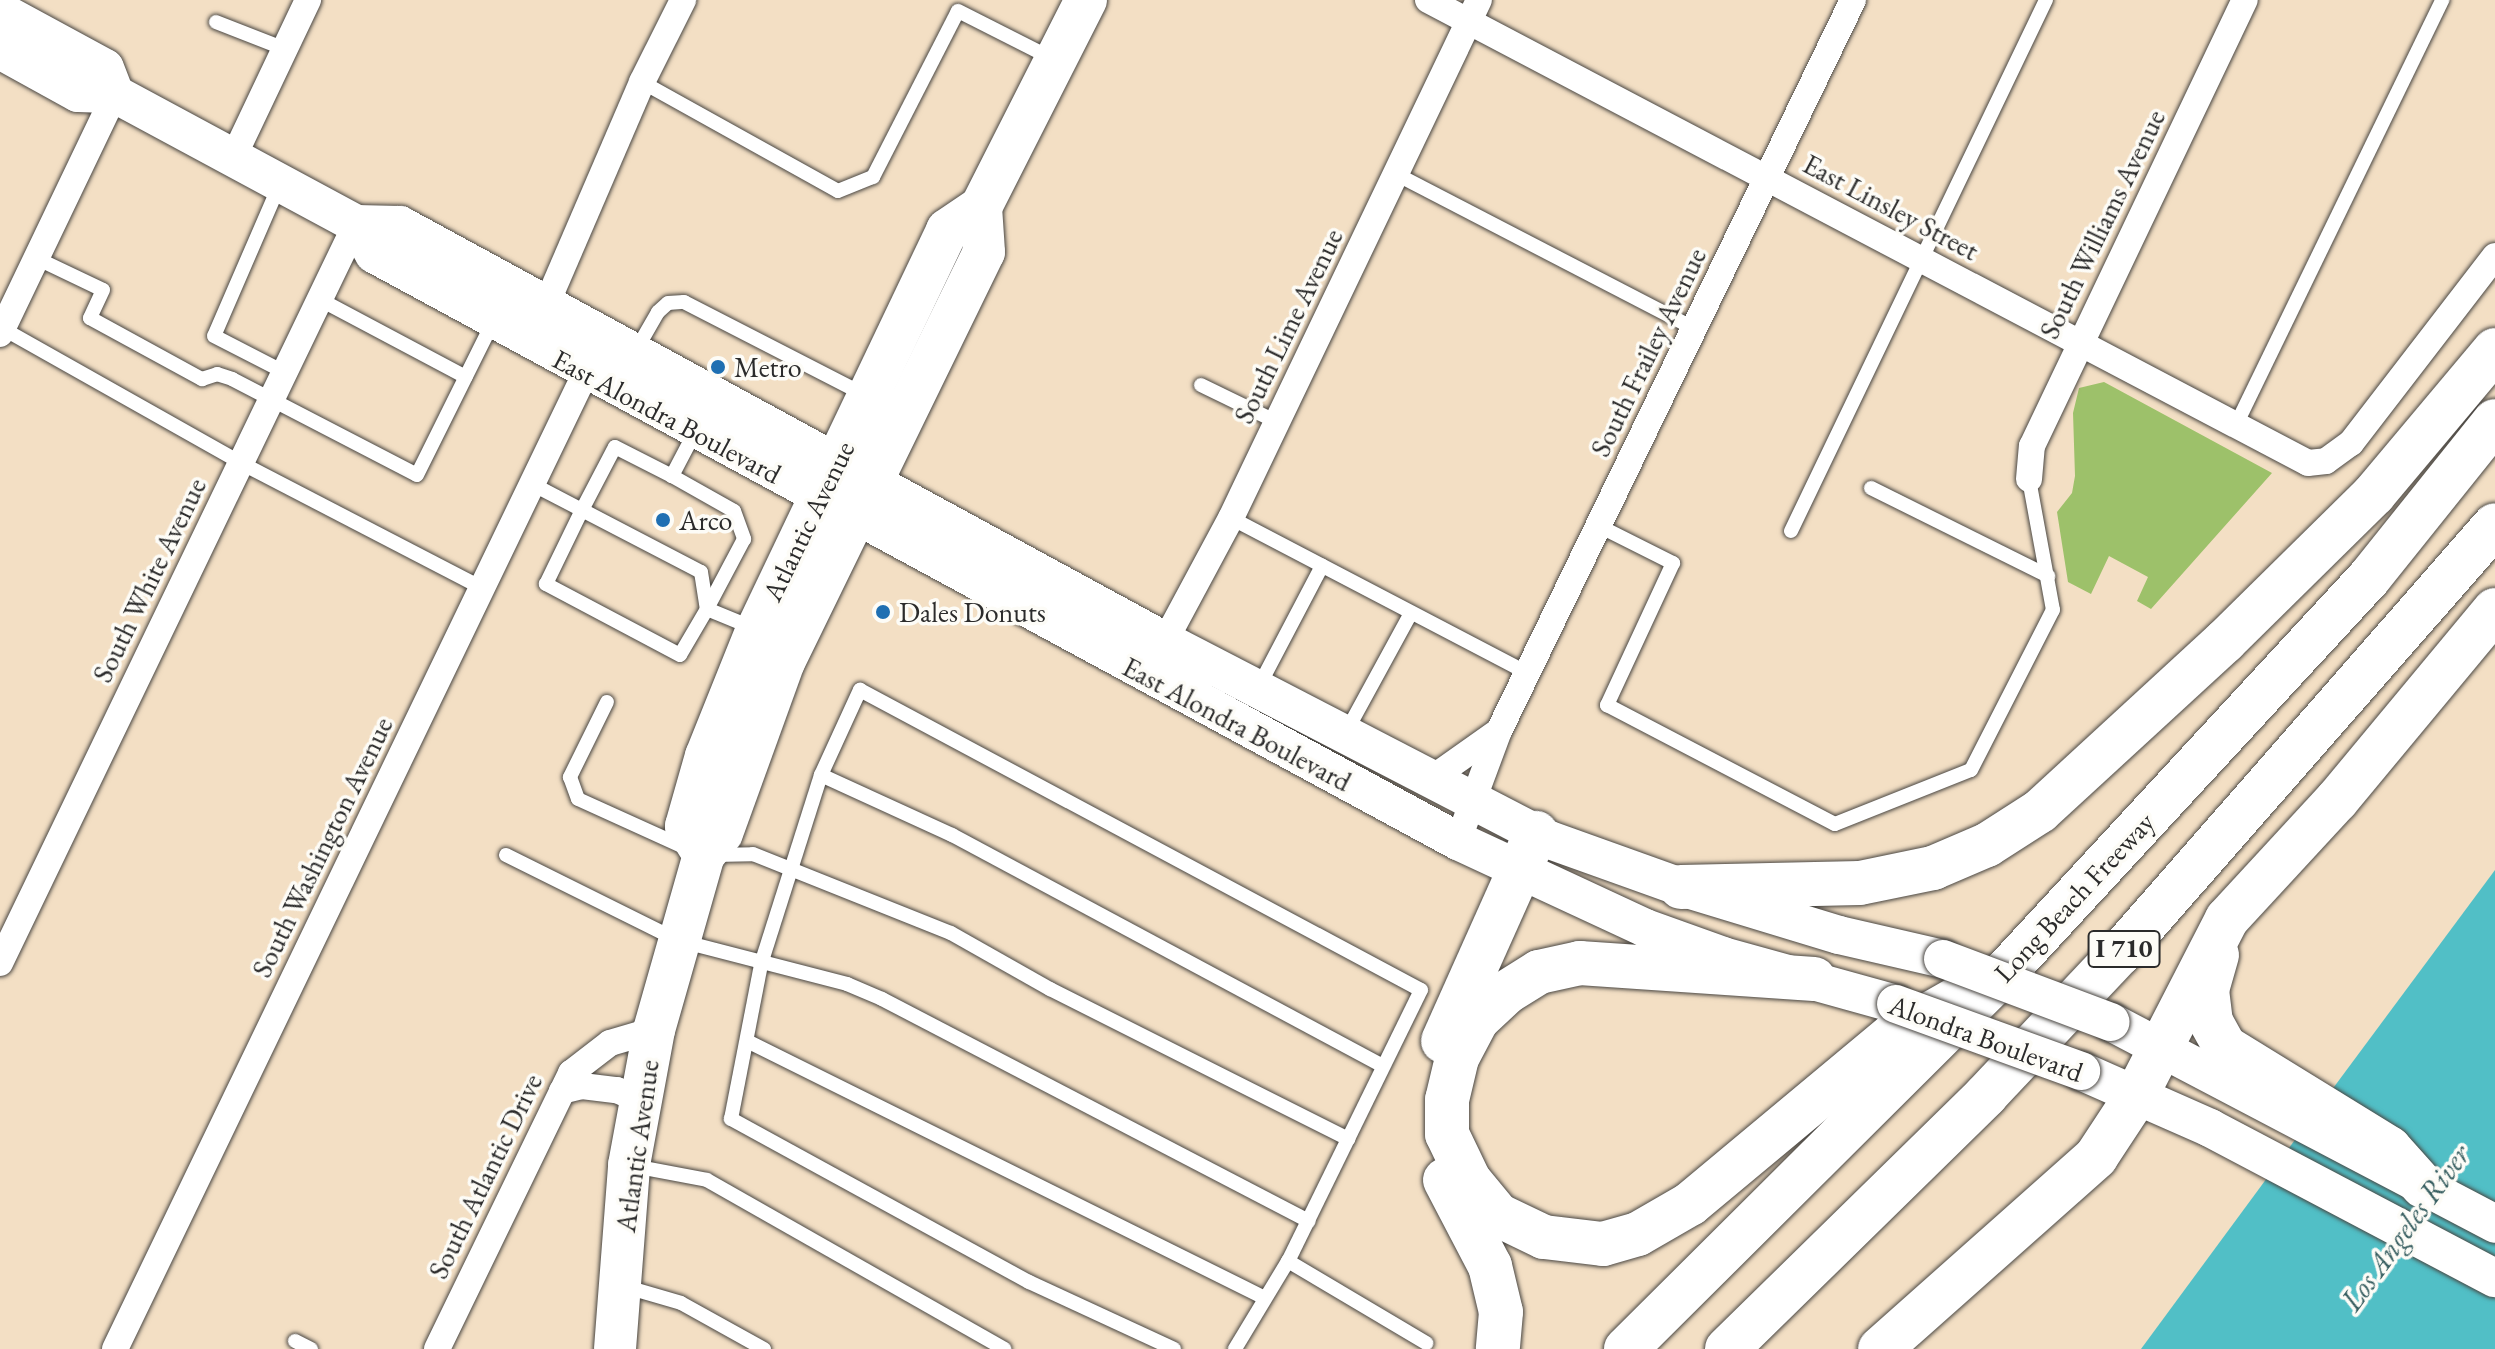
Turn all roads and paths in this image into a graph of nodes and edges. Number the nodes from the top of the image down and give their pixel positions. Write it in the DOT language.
graph roads {
  1 [pos="308,0"];
  2 [pos="683,0"];
  3 [pos="1086,0"];
  4 [pos="1428,0"];
  5 [pos="1853,0"];
  6 [pos="2046,0"];
  7 [pos="2245,0"];
  8 [pos="2442,0"];
  9 [pos="0,11"];
  10 [pos="1474,11"];
  11 [pos="216,22"];
  12 [pos="285,49"];
  13 [pos="0,50"];
  14 [pos="1056,61"];
  15 [pos="642,82"];
  16 [pos="115,94"];
  17 [pos="233,158"];
  18 [pos="1396,174"];
  19 [pos="1768,179"];
  20 [pos="281,183"];
  21 [pos="981,207"];
  22 [pos="356,224"];
  23 [pos="2495,256"];
  24 [pos="36,258"];
  25 [pos="1920,259"];
  26 [pos="319,299"];
  27 [pos="547,303"];
  28 [pos="493,321"];
  29 [pos="1695,329"];
  30 [pos="1,330"];
  31 [pos="2081,343"];
  32 [pos="2495,350"];
  33 [pos="635,352"];
  34 [pos="284,372"];
  35 [pos="586,372"];
  36 [pos="466,377"];
  37 [pos="1201,385"];
  38 [pos="868,396"];
  39 [pos="271,400"];
  40 [pos="2495,421"];
  41 [pos="1277,422"];
  42 [pos="2235,427"];
  43 [pos="695,432"];
  44 [pos="241,463"];
  45 [pos="672,476"];
  46 [pos="2029,479"];
  47 [pos="827,480"];
  48 [pos="532,484"];
  49 [pos="1871,488"];
  50 [pos="865,501"];
  51 [pos="582,510"];
  52 [pos="1231,518"];
  53 [pos="2495,525"];
  54 [pos="1599,526"];
  55 [pos="1791,531"];
  56 [pos="1322,566"];
  57 [pos="2048,576"];
  58 [pos="482,588"];
  59 [pos="707,609"];
  60 [pos="2495,610"];
  61 [pos="1411,613"];
  62 [pos="757,629"];
  63 [pos="1165,641"];
  64 [pos="1528,673"];
  65 [pos="1147,676"];
  66 [pos="1257,690"];
  67 [pos="607,702"];
  68 [pos="1499,731"];
  69 [pos="1345,734"];
  70 [pos="821,775"];
  71 [pos="1431,779"];
  72 [pos="1474,801"];
  73 [pos="1458,841"];
  74 [pos="1528,852"];
  75 [pos="506,855"];
  76 [pos="704,855"];
  77 [pos="791,868"];
  78 [pos="1681,887"];
  79 [pos="2227,919"];
  80 [pos="677,940"];
  81 [pos="0,963"];
  82 [pos="761,964"];
  83 [pos="2006,971"];
  84 [pos="1814,979"];
  85 [pos="654,1030"];
  86 [pos="747,1041"];
  87 [pos="2158,1047"];
  88 [pos="1381,1065"];
  89 [pos="2247,1079"];
  90 [pos="562,1091"];
  91 [pos="2136,1096"];
  92 [pos="641,1101"];
  93 [pos="1348,1139"];
  94 [pos="629,1165"];
  95 [pos="2423,1186"];
  96 [pos="1309,1221"];
  97 [pos="2495,1224"];
  98 [pos="1288,1261"];
  99 [pos="2495,1278"];
  100 [pos="620,1286"];
  101 [pos="1265,1298"];
  102 [pos="295,1341"];
  103 [pos="1426,1343"];
  104 [pos="115,1349"];
  105 [pos="311,1349"];
  106 [pos="437,1349"];
  107 [pos="615,1349"];
  108 [pos="764,1349"];
  109 [pos="1004,1349"];
  110 [pos="1174,1349"];
  111 [pos="1235,1349"];
  112 [pos="1498,1349"];
  113 [pos="1626,1349"];
  114 [pos="1727,1349"];
  115 [pos="1880,1349"];
  1 -- 12 [label="street"];
  2 -- 15 [label="street"];
  3 -- 14 [label="main road, Atlantic Avenue"];
  4 -- 10 [label="street, East Linsley Street"];
  5 -- 19 [label="street, South Frailey Avenue"];
  6 -- 25 [label="lane"];
  7 -- 31 [label="street, South Williams Avenue"];
  8 -- 42 [label="lane"];
  9 -- 16 [label="main road, East Alondra Boulevard"];
  10 -- 18 [label="street, South Lime Avenue"];
  10 -- 19 [label="street, East Linsley Street"];
  11 -- 12 [label="lane"];
  12 -- 17 [label="street"];
  13 -- 16 [label="main road, East Alondra Boulevard"];
  14 -- 15 [label="lane"];
  14 -- 21 [label="main road, Atlantic Avenue"];
  15 -- 27 [label="street"];
  16 -- 17 [label="main road, East Alondra Boulevard"];
  16 -- 24 [label="street"];
  17 -- 20 [label="main road, East Alondra Boulevard"];
  18 -- 29 [label="lane"];
  18 -- 41 [label="street, South Lime Avenue"];
  19 -- 25 [label="street, East Linsley Street"];
  19 -- 29 [label="street, South Frailey Avenue"];
  20 -- 22 [label="main road, East Alondra Boulevard"];
  20 -- 34 [label="lane"];
  21 -- 38 [label="main road, Atlantic Avenue"];
  21 -- 50 [label="main road, Atlantic Avenue"];
  22 -- 26 [label="street, South White Avenue"];
  22 -- 27 [label="main road, East Alondra Boulevard"];
  22 -- 28 [label="main road, East Alondra Boulevard"];
  23 -- 42 [label="street, East Linsley Street"];
  24 -- 30 [label="street"];
  24 -- 39 [label="lane"];
  25 -- 31 [label="street, East Linsley Street"];
  25 -- 55 [label="lane"];
  26 -- 34 [label="street, South White Avenue"];
  26 -- 36 [label="lane"];
  27 -- 33 [label="main road, East Alondra Boulevard"];
  28 -- 35 [label="main road, East Alondra Boulevard"];
  28 -- 36 [label="lane"];
  29 -- 54 [label="street, South Frailey Avenue"];
  30 -- 44 [label="lane"];
  31 -- 42 [label="street, East Linsley Street"];
  31 -- 46 [label="street, South Williams Avenue"];
  32 -- 78 [label="highway"];
  33 -- 38 [label="lane"];
  33 -- 47 [label="main road, East Alondra Boulevard"];
  34 -- 39 [label="street, South White Avenue"];
  35 -- 43 [label="main road, East Alondra Boulevard"];
  35 -- 48 [label="street, South Washington Avenue"];
  36 -- 39 [label="lane"];
  37 -- 41 [label="lane"];
  38 -- 47 [label="main road, Atlantic Avenue"];
  39 -- 44 [label="street, South White Avenue"];
  40 -- 83 [label="highway, Long Beach Freeway / I 710"];
  41 -- 52 [label="street, South Lime Avenue"];
  43 -- 45 [label="lane"];
  43 -- 47 [label="main road, East Alondra Boulevard"];
  44 -- 58 [label="lane"];
  44 -- 81 [label="street, South White Avenue"];
  45 -- 51 [label="lane"];
  45 -- 59 [label="lane"];
  46 -- 57 [label="lane"];
  47 -- 50 [label="main road, East Alondra Boulevard"];
  47 -- 62 [label="main road, Atlantic Avenue"];
  48 -- 51 [label="lane"];
  48 -- 58 [label="street, South Washington Avenue"];
  49 -- 57 [label="lane"];
  50 -- 63 [label="main road, East Alondra Boulevard"];
  50 -- 65 [label="main road, East Alondra Boulevard"];
  50 -- 76 [label="main road, Atlantic Avenue"];
  51 -- 59 [label="lane"];
  51 -- 59 [label="lane"];
  52 -- 56 [label="lane"];
  52 -- 63 [label="street, South Lime Avenue"];
  53 -- 114 [label="highway, I 710"];
  54 -- 57 [label="lane"];
  54 -- 64 [label="street, South Frailey Avenue"];
  56 -- 61 [label="lane"];
  56 -- 66 [label="lane"];
  58 -- 104 [label="street, South Washington Avenue"];
  59 -- 62 [label="lane"];
  60 -- 79 [label="highway"];
  61 -- 64 [label="lane"];
  61 -- 69 [label="lane"];
  62 -- 76 [label="main road, Atlantic Avenue"];
  63 -- 65 [label="street, South Lime Avenue"];
  63 -- 66 [label="main road, East Alondra Boulevard"];
  64 -- 68 [label="street, South Frailey Avenue"];
  65 -- 73 [label="main road, East Alondra Boulevard"];
  66 -- 69 [label="main road, East Alondra Boulevard"];
  67 -- 76 [label="lane"];
  68 -- 71 [label="street, South Frailey Avenue"];
  68 -- 72 [label="street, South Frailey Avenue"];
  69 -- 71 [label="main road, East Alondra Boulevard"];
  70 -- 77 [label="lane"];
  70 -- 88 [label="lane"];
  70 -- 88 [label="lane"];
  71 -- 72 [label="main road, East Alondra Boulevard"];
  72 -- 73 [label="street, South Frailey Avenue"];
  72 -- 74 [label="main road, Alondra Boulevard"];
  73 -- 74 [label="main road, Alondra Boulevard"];
  74 -- 78 [label="main road, Alondra Boulevard"];
  74 -- 84 [label="main road, Alondra Boulevard"];
  74 -- 112 [label="highway"];
  75 -- 80 [label="lane"];
  76 -- 77 [label="lane"];
  76 -- 80 [label="main road, Atlantic Avenue"];
  77 -- 82 [label="lane"];
  77 -- 93 [label="lane"];
  78 -- 87 [label="main road, Alondra Boulevard, bridge"];
  79 -- 87 [label="highway"];
  79 -- 89 [label="highway"];
  80 -- 82 [label="lane"];
  80 -- 85 [label="main road, Atlantic Avenue"];
  82 -- 86 [label="lane"];
  82 -- 96 [label="lane"];
  83 -- 84 [label="highway"];
  83 -- 113 [label="highway, Long Beach Freeway / I 710"];
  84 -- 91 [label="main road, Alondra Boulevard, bridge"];
  85 -- 90 [label="street, South Atlantic Drive"];
  85 -- 92 [label="main road, Atlantic Avenue"];
  86 -- 101 [label="lane"];
  86 -- 110 [label="lane"];
  87 -- 89 [label="main road, Alondra Boulevard"];
  87 -- 91 [label="highway"];
  88 -- 93 [label="lane"];
  89 -- 95 [label="highway"];
  90 -- 92 [label="street"];
  90 -- 106 [label="street, South Atlantic Drive"];
  91 -- 99 [label="main road, Alondra Boulevard"];
  91 -- 115 [label="highway"];
  92 -- 94 [label="main road, Atlantic Avenue"];
  93 -- 96 [label="lane"];
  94 -- 100 [label="main road, Atlantic Avenue"];
  94 -- 109 [label="lane"];
  95 -- 97 [label="main road"];
  96 -- 98 [label="lane"];
  98 -- 101 [label="lane"];
  98 -- 103 [label="lane"];
  100 -- 107 [label="main road, Atlantic Avenue"];
  100 -- 108 [label="lane"];
  101 -- 111 [label="lane"];
  102 -- 105 [label="lane"];
}
